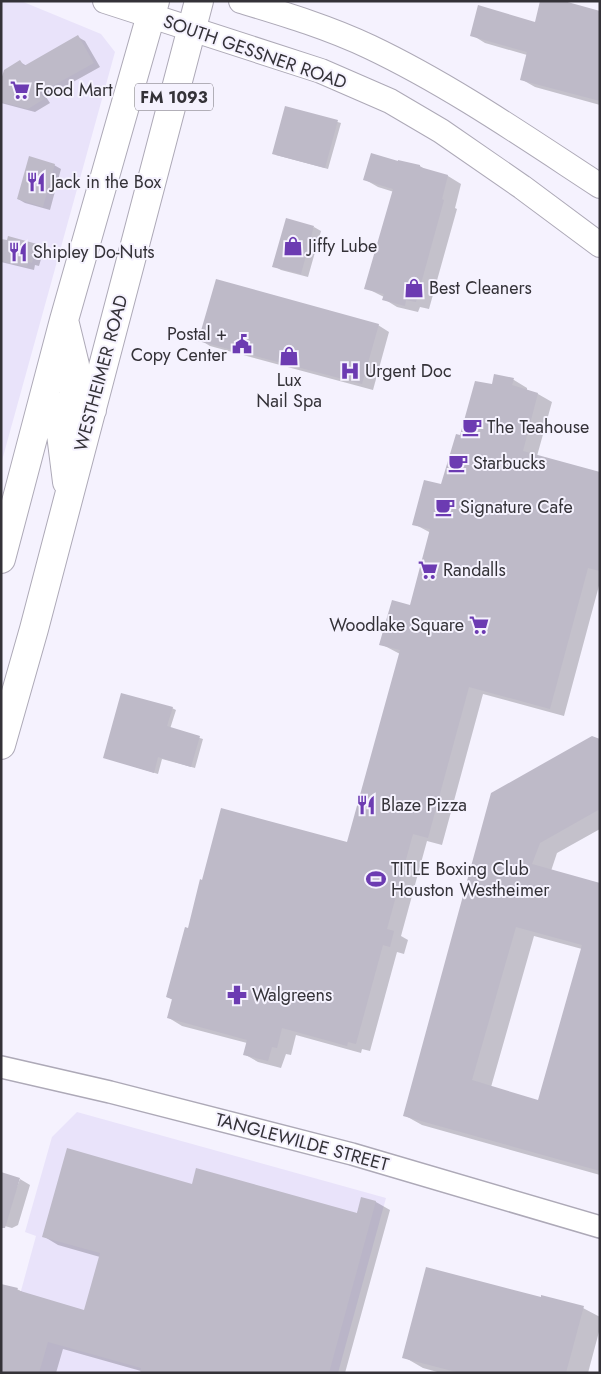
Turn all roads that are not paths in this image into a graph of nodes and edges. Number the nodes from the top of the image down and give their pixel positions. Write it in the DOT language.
graph roads {
  1 [pos="104,1"];
  2 [pos="199,1"];
  3 [pos="241,1"];
  4 [pos="153,9"];
  5 [pos="192,30"];
  6 [pos="600,186"];
  7 [pos="600,245"];
  8 [pos="64,320"];
  9 [pos="44,400"];
  10 [pos="92,410"];
  11 [pos="68,498"];
  12 [pos="1,559"];
  13 [pos="1,745"];
  14 [pos="1,1067"];
  15 [pos="600,1227"];
  1 -- 4 [label="main road, SOUTH GESSNER ROAD"];
  2 -- 5 [label="main road, WESTHEIMER ROAD / FM 1093"];
  3 -- 6 [label="main road"];
  4 -- 5 [label="main road, SOUTH GESSNER ROAD"];
  4 -- 8 [label="main road, FM 1093"];
  5 -- 7 [label="main road, SOUTH GESSNER ROAD"];
  5 -- 10 [label="main road, WESTHEIMER ROAD / FM 1093"];
  8 -- 9 [label="main road, FM 1093"];
  8 -- 10 [label="main road"];
  9 -- 11 [label="main road"];
  9 -- 12 [label="main road, FM 1093"];
  10 -- 11 [label="main road, WESTHEIMER ROAD / FM 1093"];
  11 -- 13 [label="main road, WESTHEIMER ROAD / FM 1093"];
  14 -- 15 [label="street, TANGLEWILDE STREET"];
}
